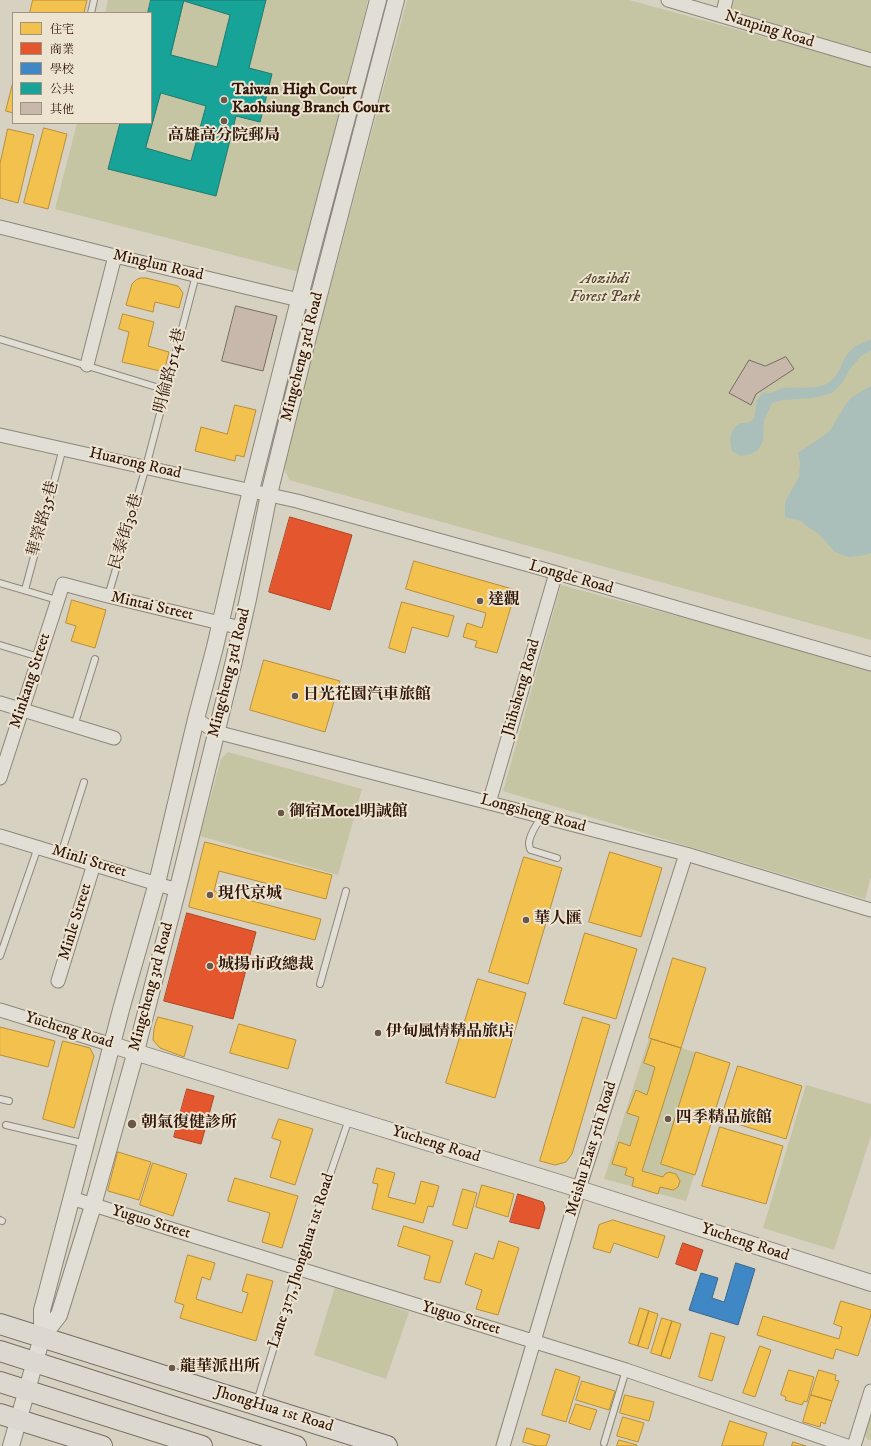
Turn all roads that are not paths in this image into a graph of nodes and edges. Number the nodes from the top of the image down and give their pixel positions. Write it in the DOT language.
graph roads {
  1 [pos="94,0"];
  2 [pos="378,0"];
  3 [pos="396,0"];
  4 [pos="668,0"];
  5 [pos="726,0"];
  6 [pos="91,12"];
  7 [pos="722,16"];
  8 [pos="871,60"];
  9 [pos="0,227"];
  10 [pos="115,256"];
  11 [pos="196,276"];
  12 [pos="299,300"];
  13 [pos="316,305"];
  14 [pos="0,339"];
  15 [pos="87,366"];
  16 [pos="166,390"];
  17 [pos="0,435"];
  18 [pos="63,448"];
  19 [pos="146,467"];
  20 [pos="251,490"];
  21 [pos="269,494"];
  22 [pos="556,573"];
  23 [pos="0,583"];
  24 [pos="63,584"];
  25 [pos="25,590"];
  26 [pos="108,596"];
  27 [pos="57,600"];
  28 [pos="221,623"];
  29 [pos="241,628"];
  30 [pos="0,645"];
  31 [pos="39,658"];
  32 [pos="95,659"];
  33 [pos="871,664"];
  34 [pos="0,703"];
  35 [pos="22,710"];
  36 [pos="196,719"];
  37 [pos="74,726"];
  38 [pos="216,732"];
  39 [pos="114,738"];
  40 [pos="1,773"];
  41 [pos="84,782"];
  42 [pos="489,803"];
  43 [pos="544,817"];
  44 [pos="0,836"];
  45 [pos="38,847"];
  46 [pos="61,854"];
  47 [pos="686,854"];
  48 [pos="557,858"];
  49 [pos="94,864"];
  50 [pos="157,883"];
  51 [pos="177,890"];
  52 [pos="346,891"];
  53 [pos="871,910"];
  54 [pos="0,956"];
  55 [pos="58,980"];
  56 [pos="320,984"];
  57 [pos="0,1010"];
  58 [pos="112,1045"];
  59 [pos="136,1051"];
  60 [pos="0,1099"];
  61 [pos="9,1101"];
  62 [pos="349,1118"];
  63 [pos="6,1126"];
  64 [pos="86,1144"];
  65 [pos="579,1189"];
  66 [pos="72,1198"];
  67 [pos="93,1205"];
  68 [pos="298,1268"];
  69 [pos="871,1283"];
  70 [pos="0,1324"];
  71 [pos="42,1337"];
  72 [pos="534,1342"];
  73 [pos="0,1351"];
  74 [pos="36,1361"];
  75 [pos="626,1370"];
  76 [pos="0,1382"];
  77 [pos="27,1391"];
  78 [pos="871,1391"];
  79 [pos="256,1405"];
  80 [pos="9,1417"];
  81 [pos="604,1443"];
  82 [pos="11,1446"];
  83 [pos="102,1446"];
  84 [pos="202,1446"];
  85 [pos="296,1446"];
  86 [pos="387,1446"];
  87 [pos="503,1446"];
  88 [pos="847,1446"];
  89 [pos="854,1446"];
  1 -- 6 [label="lane"];
  2 -- 12 [label="street, Mingcheng 3rd Road"];
  3 -- 13 [label="street, Mingcheng 3rd Road"];
  4 -- 7 [label="street, Nanping Road"];
  5 -- 7 [label="street"];
  7 -- 8 [label="street, Nanping Road"];
  9 -- 10 [label="street, Minglun Road"];
  10 -- 11 [label="street, Minglun Road"];
  10 -- 15 [label="street"];
  11 -- 12 [label="street, Minglun Road"];
  11 -- 16 [label="lane, 明倫路514巷"];
  12 -- 13 [label="street, Minglun Road"];
  12 -- 20 [label="street, Mingcheng 3rd Road"];
  13 -- 21 [label="street, Mingcheng 3rd Road"];
  14 -- 15 [label="lane"];
  15 -- 16 [label="lane"];
  16 -- 19 [label="lane, 明倫路514巷"];
  17 -- 18 [label="street, Huarong Road"];
  18 -- 19 [label="street, Huarong Road"];
  18 -- 25 [label="lane, 華榮路35巷"];
  19 -- 20 [label="street, Huarong Road"];
  19 -- 26 [label="lane, 民泰街30巷"];
  20 -- 21 [label="street, Huarong Road"];
  20 -- 28 [label="street, Mingcheng 3rd Road"];
  21 -- 22 [label="street, Longde Road"];
  21 -- 29 [label="street, Mingcheng 3rd Road"];
  22 -- 33 [label="street, Longde Road"];
  22 -- 42 [label="street, Jhihsheng Road"];
  23 -- 25 [label="lane"];
  24 -- 26 [label="street, Mintai Street"];
  24 -- 27 [label="street, Minkang Street"];
  25 -- 27 [label="lane"];
  26 -- 28 [label="street, Mintai Street"];
  27 -- 31 [label="street, Minkang Street"];
  28 -- 29 [label="street, Mintai Street"];
  28 -- 36 [label="street, Mingcheng 3rd Road"];
  29 -- 38 [label="street, Mingcheng 3rd Road"];
  30 -- 31 [label="lane"];
  31 -- 35 [label="street, Minkang Street"];
  32 -- 37 [label="lane"];
  34 -- 35 [label="street"];
  35 -- 37 [label="street"];
  35 -- 40 [label="street, Minkang Street"];
  36 -- 38 [label="street, Longsheng Road"];
  36 -- 50 [label="street, Mingcheng 3rd Road"];
  37 -- 39 [label="street"];
  38 -- 42 [label="street, Longsheng Road"];
  38 -- 51 [label="street, Mingcheng 3rd Road"];
  41 -- 46 [label="lane"];
  42 -- 43 [label="street, Longsheng Road"];
  43 -- 47 [label="street, Longsheng Road"];
  43 -- 48 [label="lane"];
  44 -- 45 [label="street, Minli Street"];
  45 -- 46 [label="street, Minli Street"];
  45 -- 54 [label="lane"];
  46 -- 49 [label="street, Minli Street"];
  47 -- 53 [label="street, Longsheng Road"];
  47 -- 65 [label="street, Meishu East 5th Road"];
  49 -- 50 [label="street, Minli Street"];
  49 -- 55 [label="street, Minle Street"];
  50 -- 51 [label="street, Minli Street"];
  50 -- 58 [label="street, Mingcheng 3rd Road"];
  51 -- 59 [label="street, Mingcheng 3rd Road"];
  52 -- 56 [label="lane"];
  57 -- 58 [label="street, Yucheng Road"];
  58 -- 59 [label="street, Yucheng Road"];
  58 -- 64 [label="street, Mingcheng 3rd Road"];
  59 -- 62 [label="street, Yucheng Road"];
  59 -- 67 [label="street, Mingcheng 3rd Road"];
  60 -- 61 [label="lane"];
  62 -- 65 [label="street, Yucheng Road"];
  62 -- 68 [label="lane, Lane 317, Jhonghua 1st Road"];
  63 -- 64 [label="lane"];
  64 -- 66 [label="street, Mingcheng 3rd Road"];
  65 -- 69 [label="street, Yucheng Road"];
  65 -- 72 [label="street, Meishu East 5th Road"];
  66 -- 67 [label="street, Yuguo Street"];
  66 -- 71 [label="street, Mingcheng 3rd Road"];
  67 -- 68 [label="street, Yuguo Street"];
  67 -- 71 [label="street, Mingcheng 3rd Road"];
  68 -- 72 [label="street, Yuguo Street"];
  68 -- 79 [label="lane, Lane 317, Jhonghua 1st Road"];
  70 -- 71 [label="main road, JhongHua 1st Road"];
  71 -- 74 [label="street, Mingcheng 3rd Road"];
  71 -- 79 [label="main road, JhongHua 1st Road"];
  72 -- 75 [label="street, Yuguo Street"];
  72 -- 87 [label="street, Meishu East 5th Road"];
  73 -- 74 [label="main road, JhongHua 1st Road"];
  74 -- 77 [label="street, Mingcheng 3rd Road"];
  74 -- 85 [label="main road, JhongHua 1st Road"];
  75 -- 81 [label="lane"];
  75 -- 88 [label="street, Yuguo Street"];
  76 -- 77 [label="main road"];
  77 -- 80 [label="street, Mingcheng 3rd Road"];
  77 -- 84 [label="main road"];
  78 -- 89 [label="street"];
  79 -- 86 [label="main road, JhongHua 1st Road"];
  80 -- 82 [label="street, Mingcheng 3rd Road"];
  80 -- 83 [label="main road"];
}
